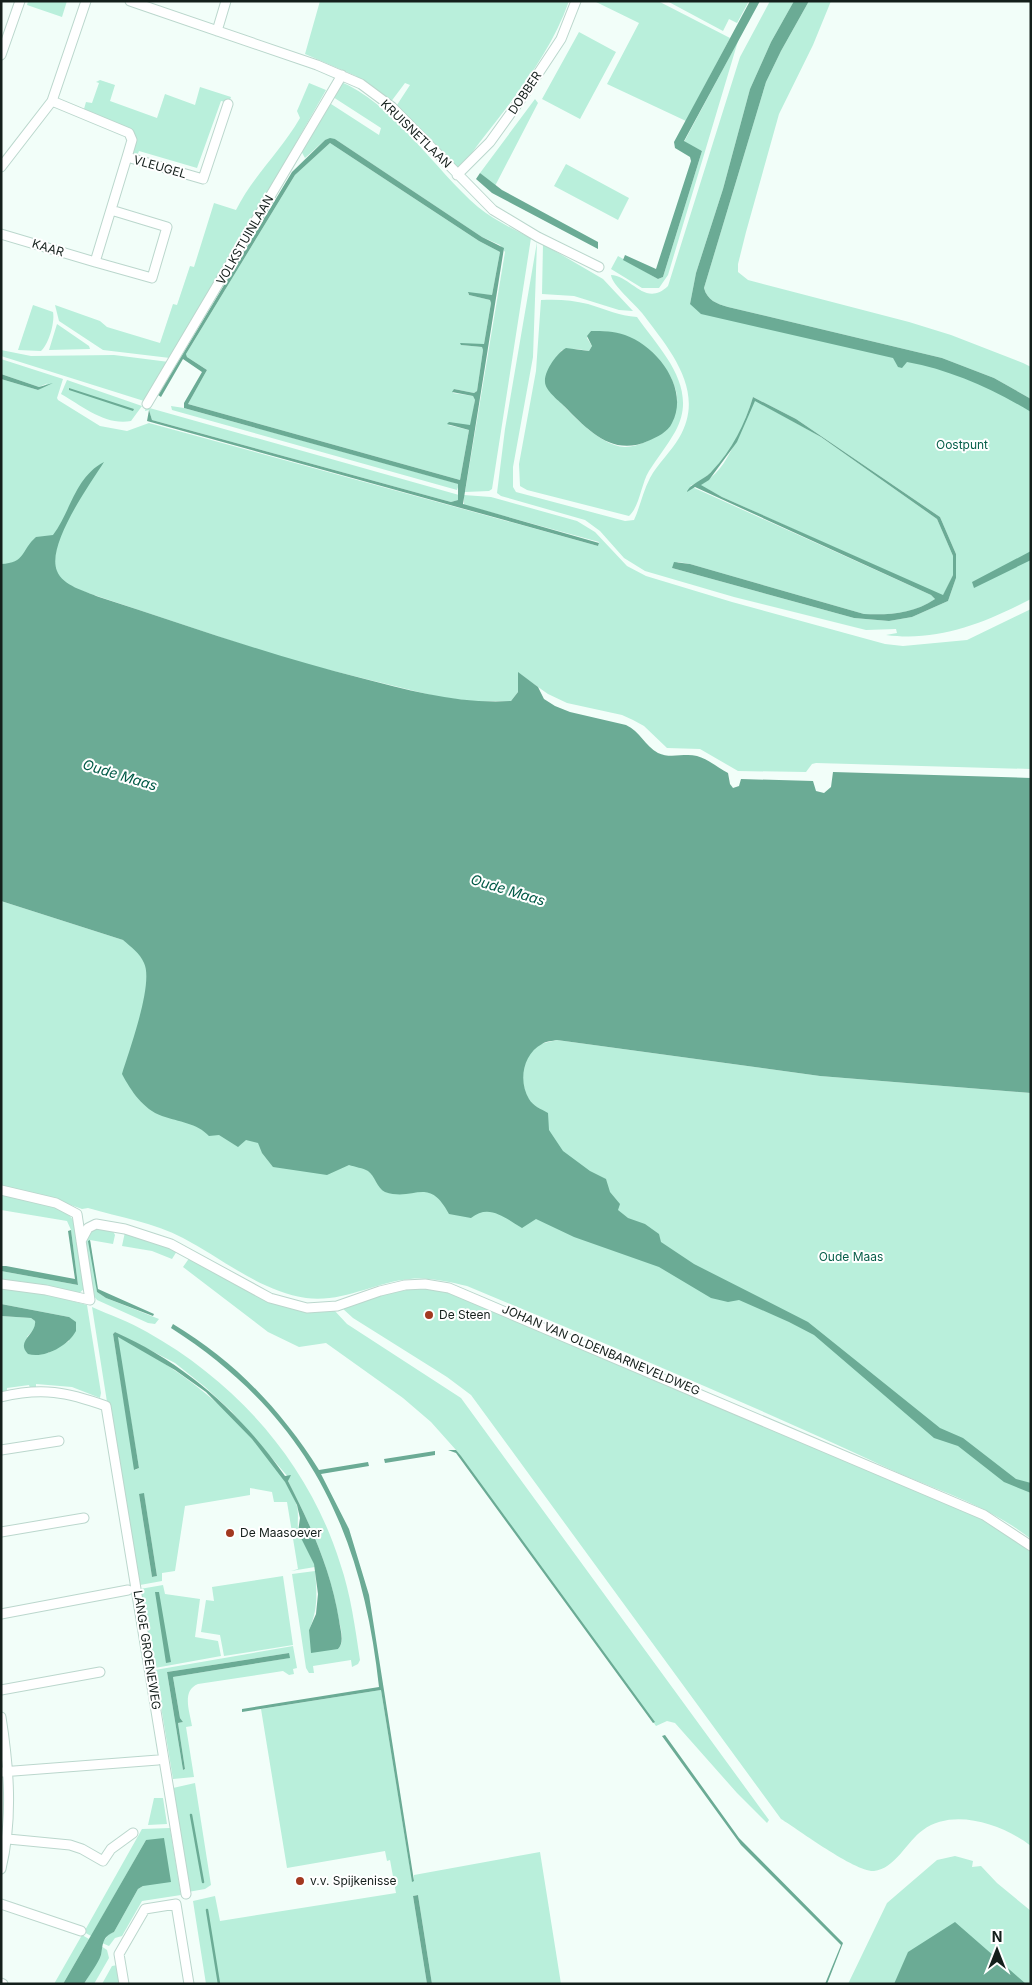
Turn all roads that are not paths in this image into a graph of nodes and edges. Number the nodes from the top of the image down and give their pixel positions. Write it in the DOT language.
graph roads {
  1 [pos="20,1"];
  2 [pos="86,1"];
  3 [pos="130,1"];
  4 [pos="226,1"];
  5 [pos="576,1"];
  6 [pos="217,30"];
  7 [pos="1,54"];
  8 [pos="342,75"];
  9 [pos="52,101"];
  10 [pos="228,104"];
  11 [pos="127,157"];
  12 [pos="1,167"];
  13 [pos="457,175"];
  14 [pos="111,210"];
  15 [pos="1,234"];
  16 [pos="94,262"];
  17 [pos="598,267"];
  18 [pos="147,404"];
  19 [pos="1,1190"];
  20 [pos="81,1241"];
  21 [pos="1,1284"];
  22 [pos="1,1397"];
  23 [pos="58,1441"];
  24 [pos="1,1450"];
  25 [pos="84,1518"];
  26 [pos="1,1532"];
  27 [pos="1031,1546"];
  28 [pos="128,1590"];
  29 [pos="1,1614"];
  30 [pos="100,1672"];
  31 [pos="1,1690"];
  32 [pos="1,1717"];
  33 [pos="158,1760"];
  34 [pos="5,1771"];
  35 [pos="133,1833"];
  36 [pos="8,1839"];
  37 [pos="1,1869"];
  38 [pos="186,1894"];
  39 [pos="1,1904"];
  40 [pos="81,1931"];
  41 [pos="124,1984"];
  42 [pos="189,1984"];
  1 -- 7 [label="street"];
  2 -- 9 [label="street"];
  3 -- 6 [label="street, KRUISNETLAAN"];
  4 -- 6 [label="street"];
  5 -- 13 [label="street, DOBBER"];
  6 -- 8 [label="street, KRUISNETLAAN"];
  8 -- 13 [label="street, KRUISNETLAAN"];
  8 -- 18 [label="street, VOLKSTUINLAAN"];
  9 -- 11 [label="street, VLEUGEL"];
  9 -- 12 [label="street"];
  10 -- 11 [label="street, VLEUGEL"];
  11 -- 14 [label="street, VLEUGEL"];
  13 -- 17 [label="street, KRUISNETLAAN"];
  14 -- 16 [label="street, VLEUGEL"];
  14 -- 16 [label="street"];
  15 -- 16 [label="street, KAAR"];
  19 -- 20 [label="street"];
  20 -- 21 [label="street"];
  20 -- 27 [label="street, JOHAN VAN OLDENBARNEVELDWEG"];
  22 -- 38 [label="street, LANGE GROENEWEG"];
  23 -- 24 [label="street"];
  25 -- 26 [label="street"];
  28 -- 29 [label="street"];
  30 -- 31 [label="street"];
  32 -- 34 [label="street"];
  33 -- 34 [label="street"];
  34 -- 36 [label="street"];
  35 -- 36 [label="street"];
  36 -- 37 [label="street"];
  39 -- 40 [label="street"];
  41 -- 42 [label="street"];
}
